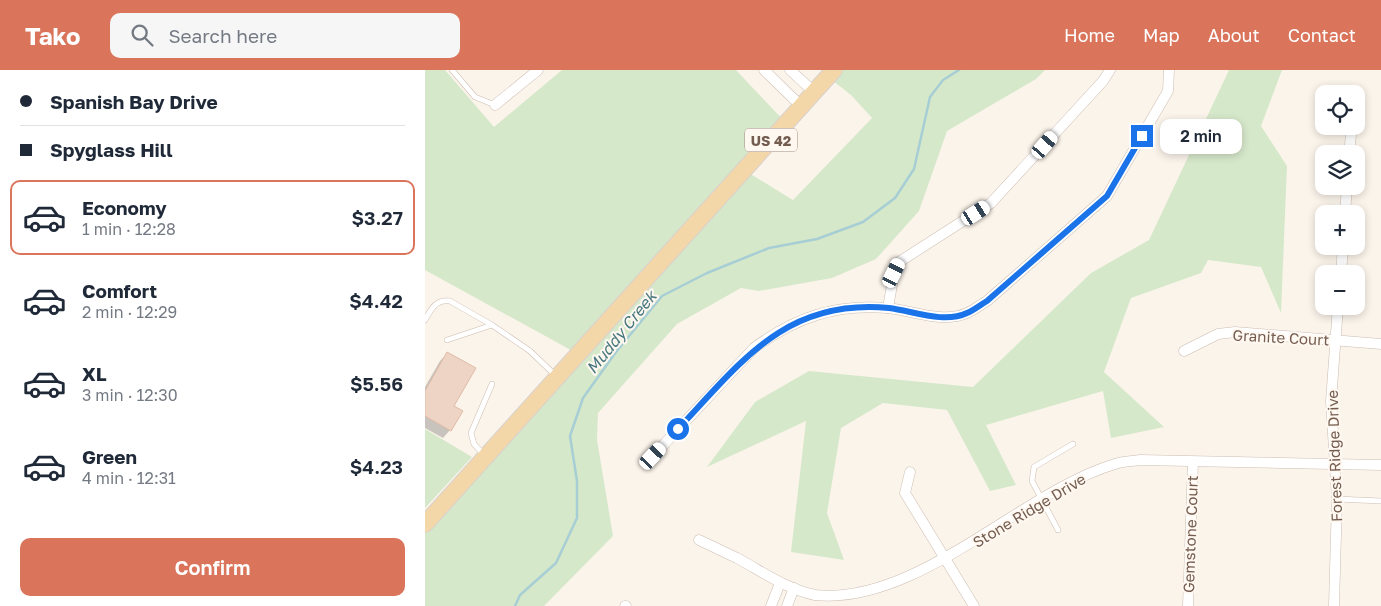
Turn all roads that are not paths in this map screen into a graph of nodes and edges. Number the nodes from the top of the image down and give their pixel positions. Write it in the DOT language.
graph roads {
  1 [pos="452,70"];
  2 [pos="537,70"];
  3 [pos="764,70"];
  4 [pos="790,70"];
  5 [pos="834,70"];
  6 [pos="1110,70"];
  7 [pos="1169,70"];
  8 [pos="814,92"];
  9 [pos="495,105"];
  10 [pos="801,106"];
  11 [pos="888,308"];
  12 [pos="1337,315"];
  13 [pos="425,320"];
  14 [pos="492,326"];
  15 [pos="447,340"];
  16 [pos="1336,340"];
  17 [pos="1381,344"];
  18 [pos="1184,351"];
  19 [pos="557,378"];
  20 [pos="492,384"];
  21 [pos="1073,444"];
  22 [pos="486,456"];
  23 [pos="653,456"];
  24 [pos="1193,462"];
  25 [pos="1335,464"];
  26 [pos="1381,466"];
  27 [pos="910,472"];
  28 [pos="1337,499"];
  29 [pos="1381,501"];
  30 [pos="1041,502"];
  31 [pos="425,524"];
  32 [pos="1059,530"];
  33 [pos="699,540"];
  34 [pos="946,561"];
  35 [pos="781,583"];
  36 [pos="794,588"];
  37 [pos="771,606"];
  38 [pos="787,606"];
  39 [pos="974,606"];
  40 [pos="1188,606"];
  41 [pos="1334,606"];
  1 -- 9 [label="lane"];
  2 -- 9 [label="street"];
  3 -- 10 [label="street"];
  4 -- 8 [label="street"];
  5 -- 8 [label="main road, US 42"];
  6 -- 11 [label="street"];
  7 -- 11 [label="street"];
  8 -- 10 [label="main road, US 42"];
  10 -- 19 [label="main road, US 42"];
  11 -- 23 [label="street"];
  12 -- 16 [label="street, Forest Ridge Drive"];
  13 -- 14 [label="lane"];
  14 -- 15 [label="lane"];
  14 -- 19 [label="lane"];
  16 -- 17 [label="street, Granite Court"];
  16 -- 18 [label="street, Granite Court"];
  16 -- 25 [label="street, Forest Ridge Drive"];
  19 -- 22 [label="main road, US 42"];
  20 -- 22 [label="lane"];
  21 -- 30 [label="lane"];
  22 -- 31 [label="main road, US 42"];
  24 -- 25 [label="street, Stone Ridge Drive"];
  24 -- 30 [label="street, Stone Ridge Drive"];
  24 -- 40 [label="street, Gemstone Court"];
  25 -- 26 [label="street, Stone Ridge Drive"];
  25 -- 28 [label="street, Forest Ridge Drive"];
  27 -- 34 [label="street"];
  28 -- 29 [label="lane"];
  28 -- 41 [label="street, Forest Ridge Drive"];
  30 -- 32 [label="lane"];
  30 -- 34 [label="street, Stone Ridge Drive"];
  33 -- 35 [label="street, Stone Ridge Drive"];
  34 -- 36 [label="street, Stone Ridge Drive"];
  34 -- 39 [label="street"];
  35 -- 36 [label="street, Stone Ridge Drive"];
  35 -- 37 [label="street"];
  36 -- 38 [label="street"];
}
